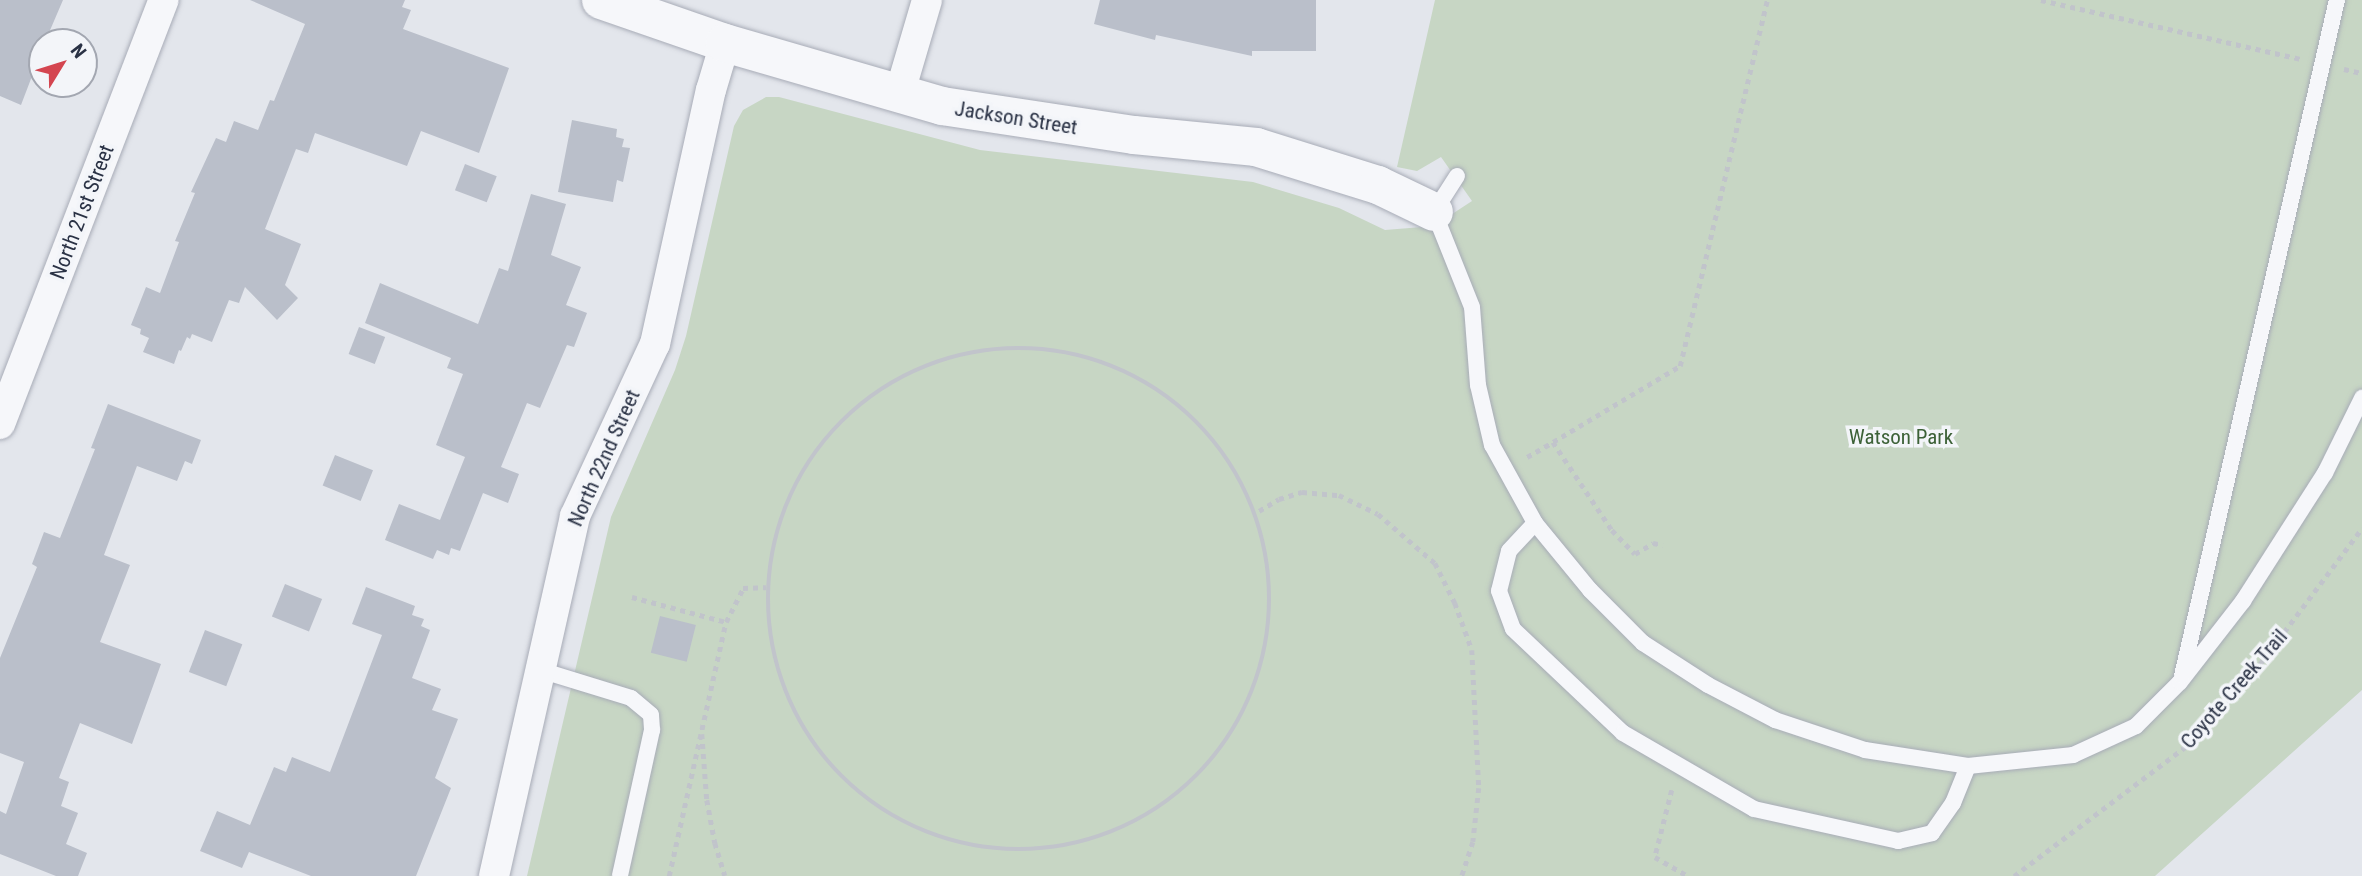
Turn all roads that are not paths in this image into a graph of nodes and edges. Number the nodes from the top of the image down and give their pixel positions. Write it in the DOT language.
graph roads {
  1 [pos="164,0"];
  2 [pos="601,0"];
  3 [pos="927,0"];
  4 [pos="2337,0"];
  5 [pos="725,43"];
  6 [pos="900,92"];
  7 [pos="1457,176"];
  8 [pos="1434,212"];
  9 [pos="2362,398"];
  10 [pos="0,424"];
  11 [pos="1535,523"];
  12 [pos="540,670"];
  13 [pos="2180,682"];
  14 [pos="1968,766"];
  15 [pos="494,876"];
  16 [pos="620,876"];
  1 -- 10 [label="street, North 21st Street"];
  2 -- 5 [label="street, Jackson Street"];
  3 -- 6 [label="street"];
  4 -- 13 [label="lane"];
  5 -- 6 [label="street, Jackson Street"];
  5 -- 12 [label="street, North 22nd Street"];
  6 -- 8 [label="street, Jackson Street"];
  7 -- 8 [label="lane"];
  8 -- 11 [label="lane"];
  9 -- 13 [label="lane"];
  11 -- 14 [label="lane"];
  11 -- 14 [label="lane"];
  12 -- 15 [label="street, North 22nd Street"];
  12 -- 16 [label="lane"];
  13 -- 14 [label="lane"];
}
